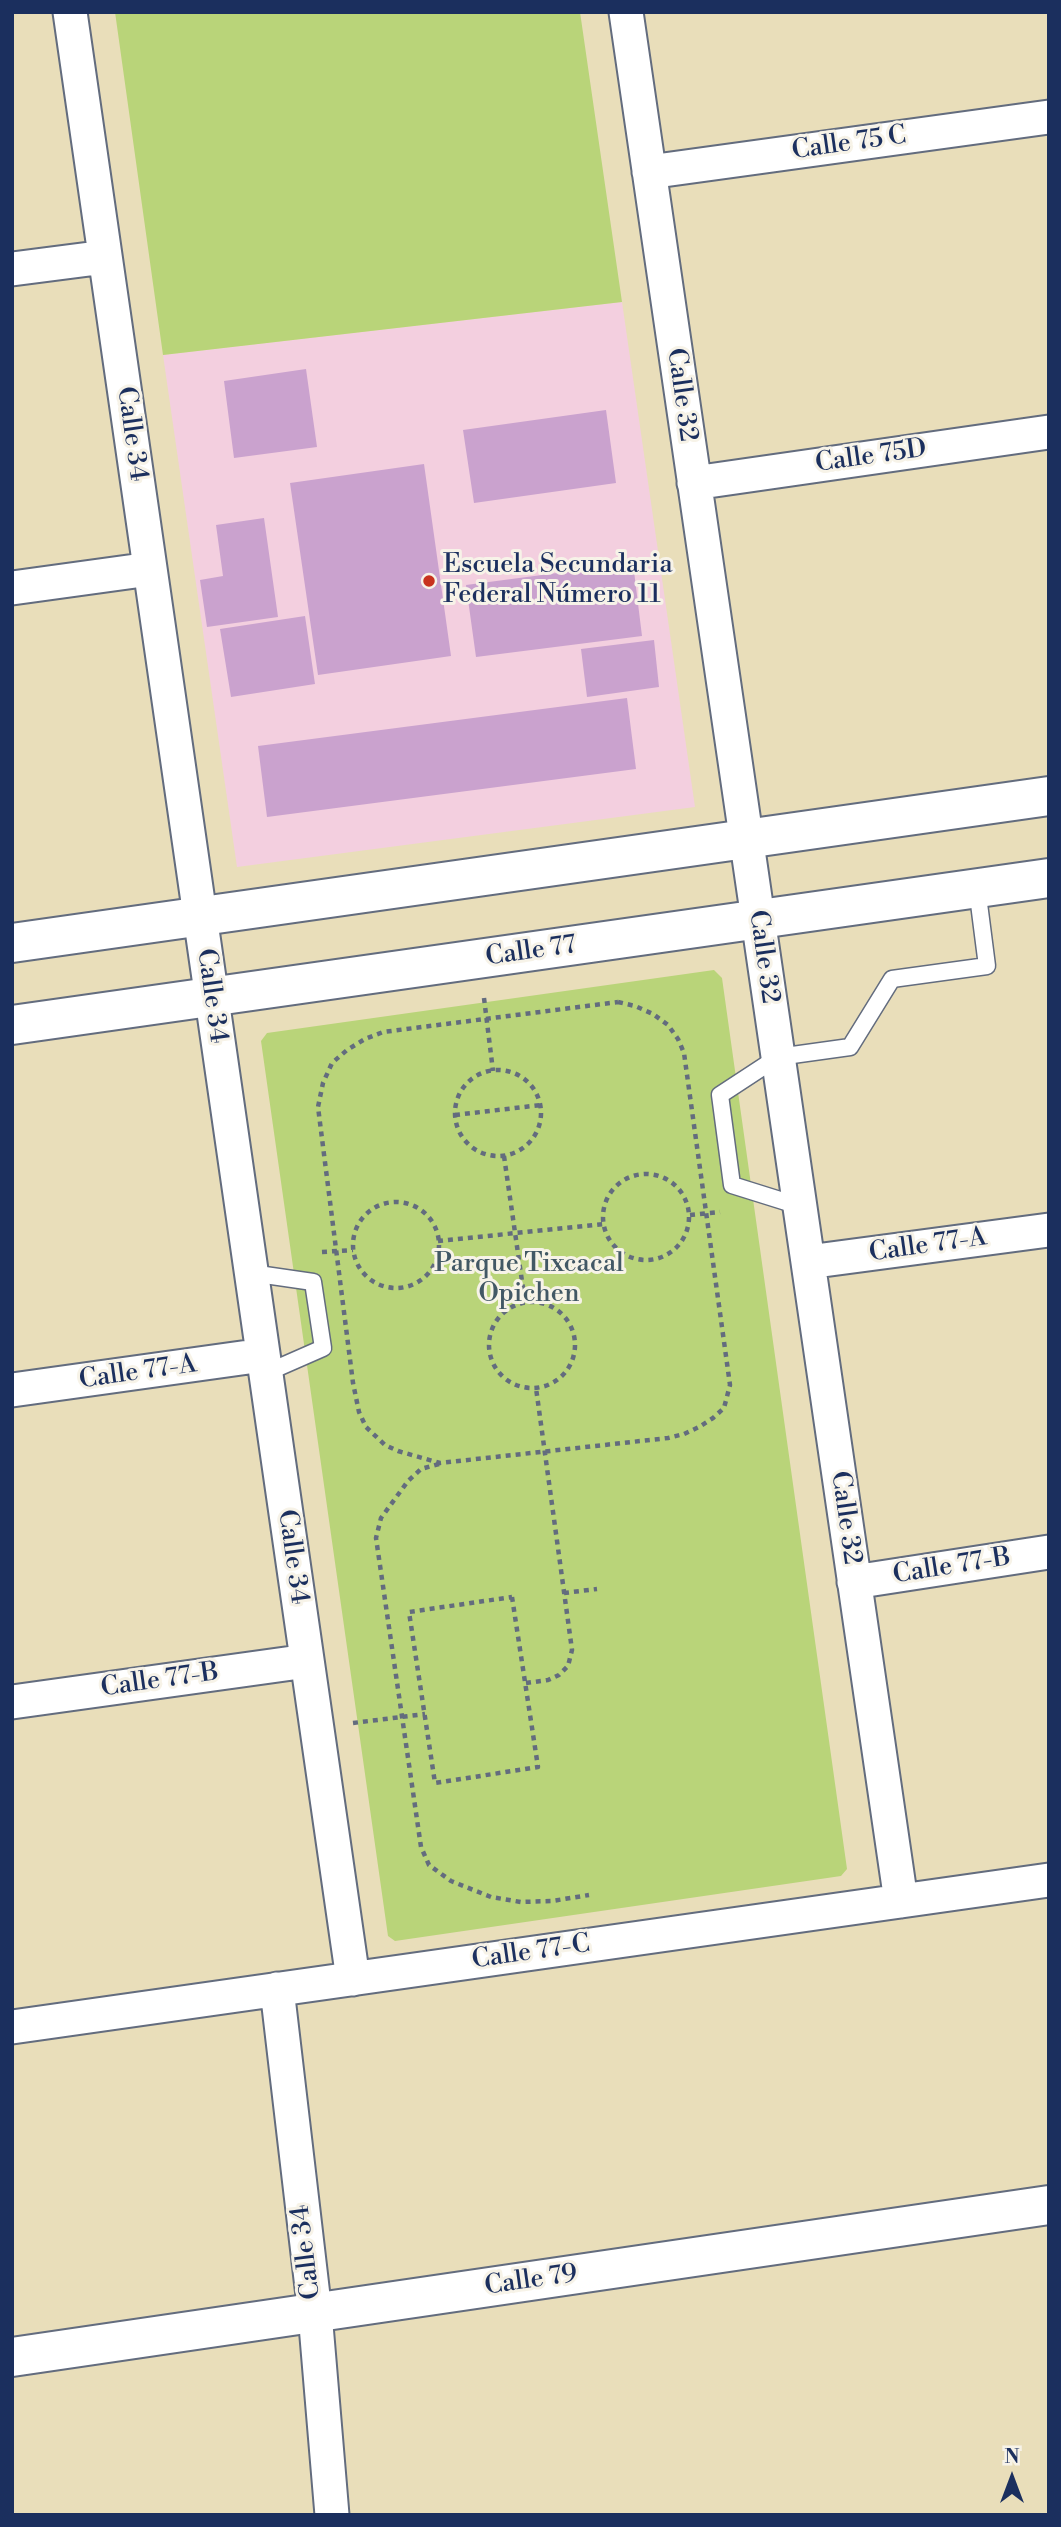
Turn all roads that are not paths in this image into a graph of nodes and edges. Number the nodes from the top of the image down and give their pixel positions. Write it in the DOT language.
graph roads {
  1 [pos="70,12"];
  2 [pos="626,12"];
  3 [pos="1049,117"];
  4 [pos="649,172"];
  5 [pos="105,257"];
  6 [pos="12,269"];
  7 [pos="1049,432"];
  8 [pos="694,483"];
  9 [pos="150,569"];
  10 [pos="12,588"];
  11 [pos="1049,796"];
  12 [pos="746,839"];
  13 [pos="1049,878"];
  14 [pos="977,888"];
  15 [pos="200,916"];
  16 [pos="758,919"];
  17 [pos="12,943"];
  18 [pos="211,997"];
  19 [pos="12,1025"];
  20 [pos="778,1057"];
  21 [pos="799,1206"];
  22 [pos="1049,1230"];
  23 [pos="808,1262"];
  24 [pos="251,1273"];
  25 [pos="264,1364"];
  26 [pos="12,1391"];
  27 [pos="1049,1552"];
  28 [pos="854,1582"];
  29 [pos="307,1661"];
  30 [pos="12,1702"];
  31 [pos="1049,1880"];
  32 [pos="901,1901"];
  33 [pos="353,1979"];
  34 [pos="277,1989"];
  35 [pos="12,2027"];
  36 [pos="1049,2205"];
  37 [pos="315,2313"];
  38 [pos="12,2357"];
  39 [pos="332,2515"];
  1 -- 5 [label="street, Calle 34"];
  2 -- 4 [label="street, Calle 32"];
  3 -- 4 [label="street, Calle 75 C"];
  4 -- 8 [label="street, Calle 32"];
  5 -- 6 [label="street"];
  5 -- 9 [label="street, Calle 34"];
  7 -- 8 [label="street, Calle 75D"];
  8 -- 12 [label="street, Calle 32"];
  9 -- 10 [label="street"];
  9 -- 15 [label="street, Calle 34"];
  11 -- 12 [label="street"];
  12 -- 15 [label="street"];
  12 -- 16 [label="street, Calle 32"];
  13 -- 14 [label="street, Calle 77"];
  14 -- 16 [label="street, Calle 77"];
  14 -- 20 [label="lane"];
  15 -- 17 [label="street"];
  15 -- 18 [label="street, Calle 34"];
  16 -- 18 [label="street, Calle 77"];
  16 -- 20 [label="street, Calle 32"];
  18 -- 19 [label="street, Calle 77"];
  18 -- 24 [label="street, Calle 34"];
  20 -- 21 [label="street, Calle 32"];
  20 -- 21 [label="lane"];
  21 -- 23 [label="street, Calle 32"];
  22 -- 23 [label="street, Calle 77-A"];
  23 -- 28 [label="street, Calle 32"];
  24 -- 25 [label="street, Calle 34"];
  24 -- 25 [label="lane"];
  25 -- 26 [label="street, Calle 77-A"];
  25 -- 29 [label="street, Calle 34"];
  27 -- 28 [label="street, Calle 77-B"];
  28 -- 32 [label="street, Calle 32"];
  29 -- 30 [label="street, Calle 77-B"];
  29 -- 33 [label="street, Calle 34"];
  31 -- 32 [label="street, Calle 77-C"];
  32 -- 33 [label="street, Calle 77-C"];
  33 -- 34 [label="street, Calle 77-C"];
  34 -- 35 [label="street, Calle 77-C"];
  34 -- 37 [label="street, Calle 34"];
  36 -- 37 [label="street, Calle 79"];
  37 -- 38 [label="street, Calle 79"];
  37 -- 39 [label="street, Calle 34"];
}
